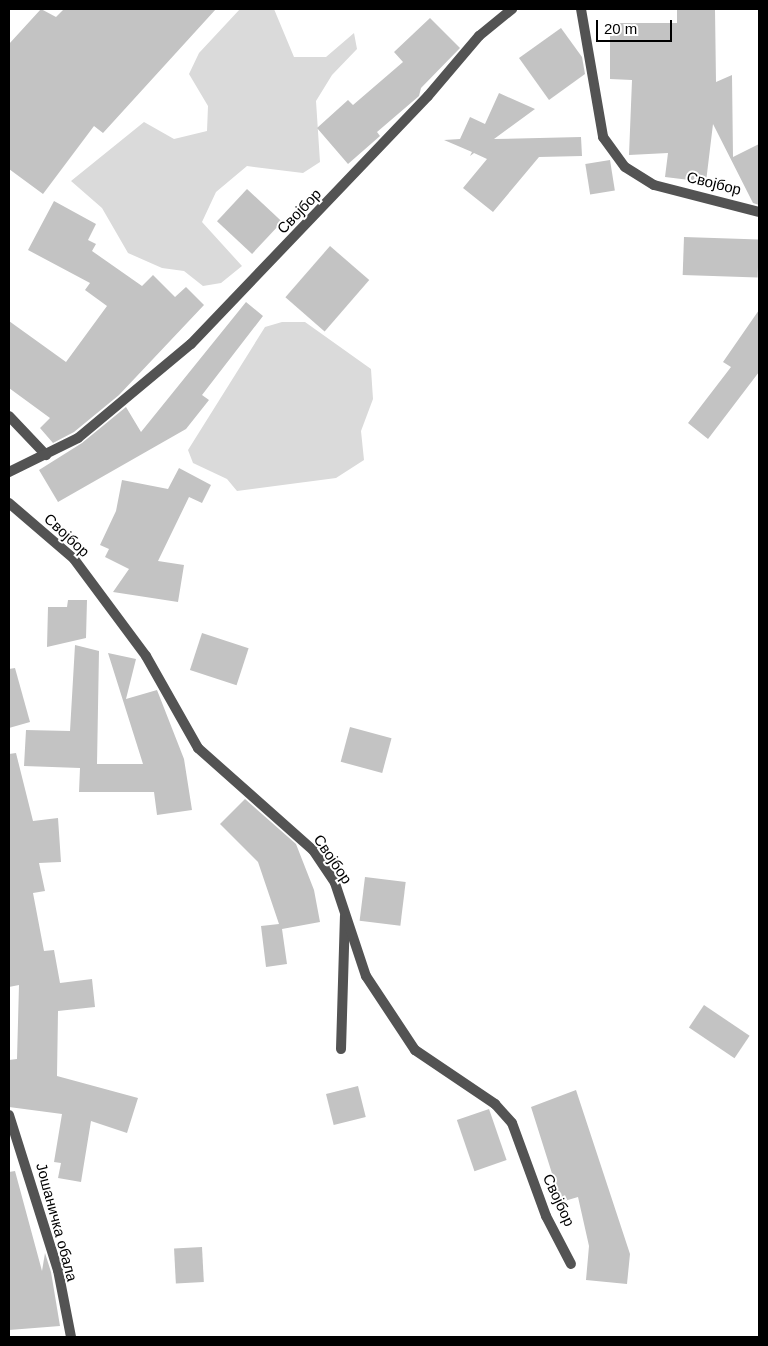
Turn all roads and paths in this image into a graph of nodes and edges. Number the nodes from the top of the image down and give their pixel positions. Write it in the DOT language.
graph roads {
  1 [pos="512,9"];
  2 [pos="581,9"];
  3 [pos="759,212"];
  4 [pos="9,416"];
  5 [pos="46,455"];
  6 [pos="9,472"];
  7 [pos="9,504"];
  8 [pos="345,910"];
  9 [pos="341,1049"];
  10 [pos="9,1115"];
  11 [pos="571,1264"];
  12 [pos="71,1337"];
  1 -- 5 [label="street, Својбор"];
  2 -- 3 [label="street, Својбор"];
  4 -- 5 [label="street"];
  5 -- 6 [label="street, Својбор"];
  7 -- 8 [label="street, Својбор"];
  8 -- 9 [label="street"];
  8 -- 11 [label="street, Својбор"];
  10 -- 12 [label="street, Јошаничка обала"];
}
